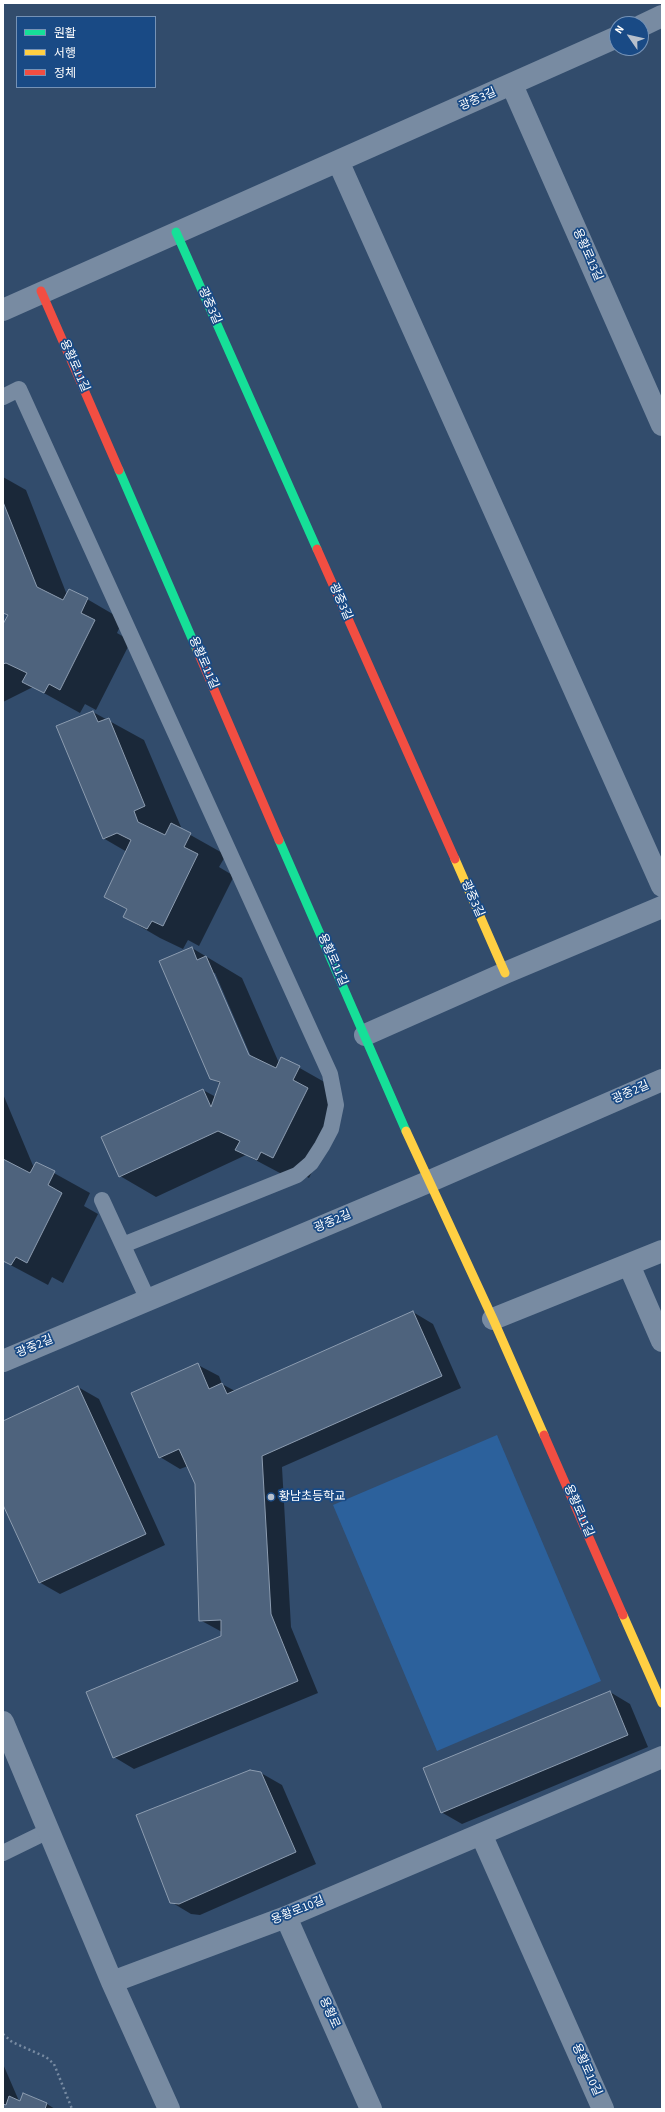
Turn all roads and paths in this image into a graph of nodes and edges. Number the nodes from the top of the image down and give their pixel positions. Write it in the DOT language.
graph roads {
  1 [pos="662,16"];
  2 [pos="649,22"];
  3 [pos="609,41"];
  4 [pos="512,85"];
  5 [pos="338,161"];
  6 [pos="176,232"];
  7 [pos="41,291"];
  8 [pos="3,310"];
  9 [pos="3,396"];
  10 [pos="662,425"];
  11 [pos="662,886"];
  12 [pos="662,907"];
  13 [pos="505,973"];
  14 [pos="365,1035"];
  15 [pos="662,1080"];
  16 [pos="428,1182"];
  17 [pos="102,1200"];
  18 [pos="123,1245"];
  19 [pos="662,1251"];
  20 [pos="629,1265"];
  21 [pos="148,1300"];
  22 [pos="493,1319"];
  23 [pos="662,1341"];
  24 [pos="3,1361"];
  25 [pos="662,1703"];
  26 [pos="3,1722"];
  27 [pos="662,1757"];
  28 [pos="48,1831"];
  29 [pos="481,1834"];
  30 [pos="3,1852"];
  31 [pos="286,1917"];
  32 [pos="112,1982"];
  33 [pos="3,2034"];
  34 [pos="72,2109"];
  35 [pos="169,2109"];
  36 [pos="371,2109"];
  37 [pos="603,2109"];
  1 -- 2 [label="street"];
  3 -- 4 [label="street, 광중3길"];
  4 -- 5 [label="street, 광중3길"];
  4 -- 10 [label="street, 용황로13길"];
  5 -- 6 [label="street, 광중3길"];
  5 -- 11 [label="street"];
  6 -- 7 [label="street, 광중3길"];
  6 -- 13 [label="street, 광중3길"];
  7 -- 8 [label="street, 광중3길"];
  7 -- 14 [label="street, 용황로11길"];
  9 -- 18 [label="lane"];
  12 -- 13 [label="street"];
  13 -- 14 [label="street"];
  14 -- 16 [label="street, 용황로11길"];
  15 -- 16 [label="street, 광중2길"];
  16 -- 21 [label="street, 광중2길"];
  16 -- 22 [label="street, 용황로11길"];
  17 -- 18 [label="lane"];
  18 -- 21 [label="lane"];
  19 -- 20 [label="street"];
  20 -- 22 [label="street"];
  20 -- 23 [label="street"];
  21 -- 24 [label="street, 광중2길"];
  22 -- 25 [label="street, 용황로11길"];
  26 -- 28 [label="street"];
  27 -- 29 [label="street, 용황로10길"];
  28 -- 30 [label="lane"];
  28 -- 32 [label="street"];
  29 -- 31 [label="street, 용황로10길"];
  29 -- 37 [label="street, 용황로10길"];
  31 -- 32 [label="street, 용황로10길"];
  31 -- 36 [label="street, 용황로"];
  32 -- 35 [label="street"];
  33 -- 34 [label="path"];
}
